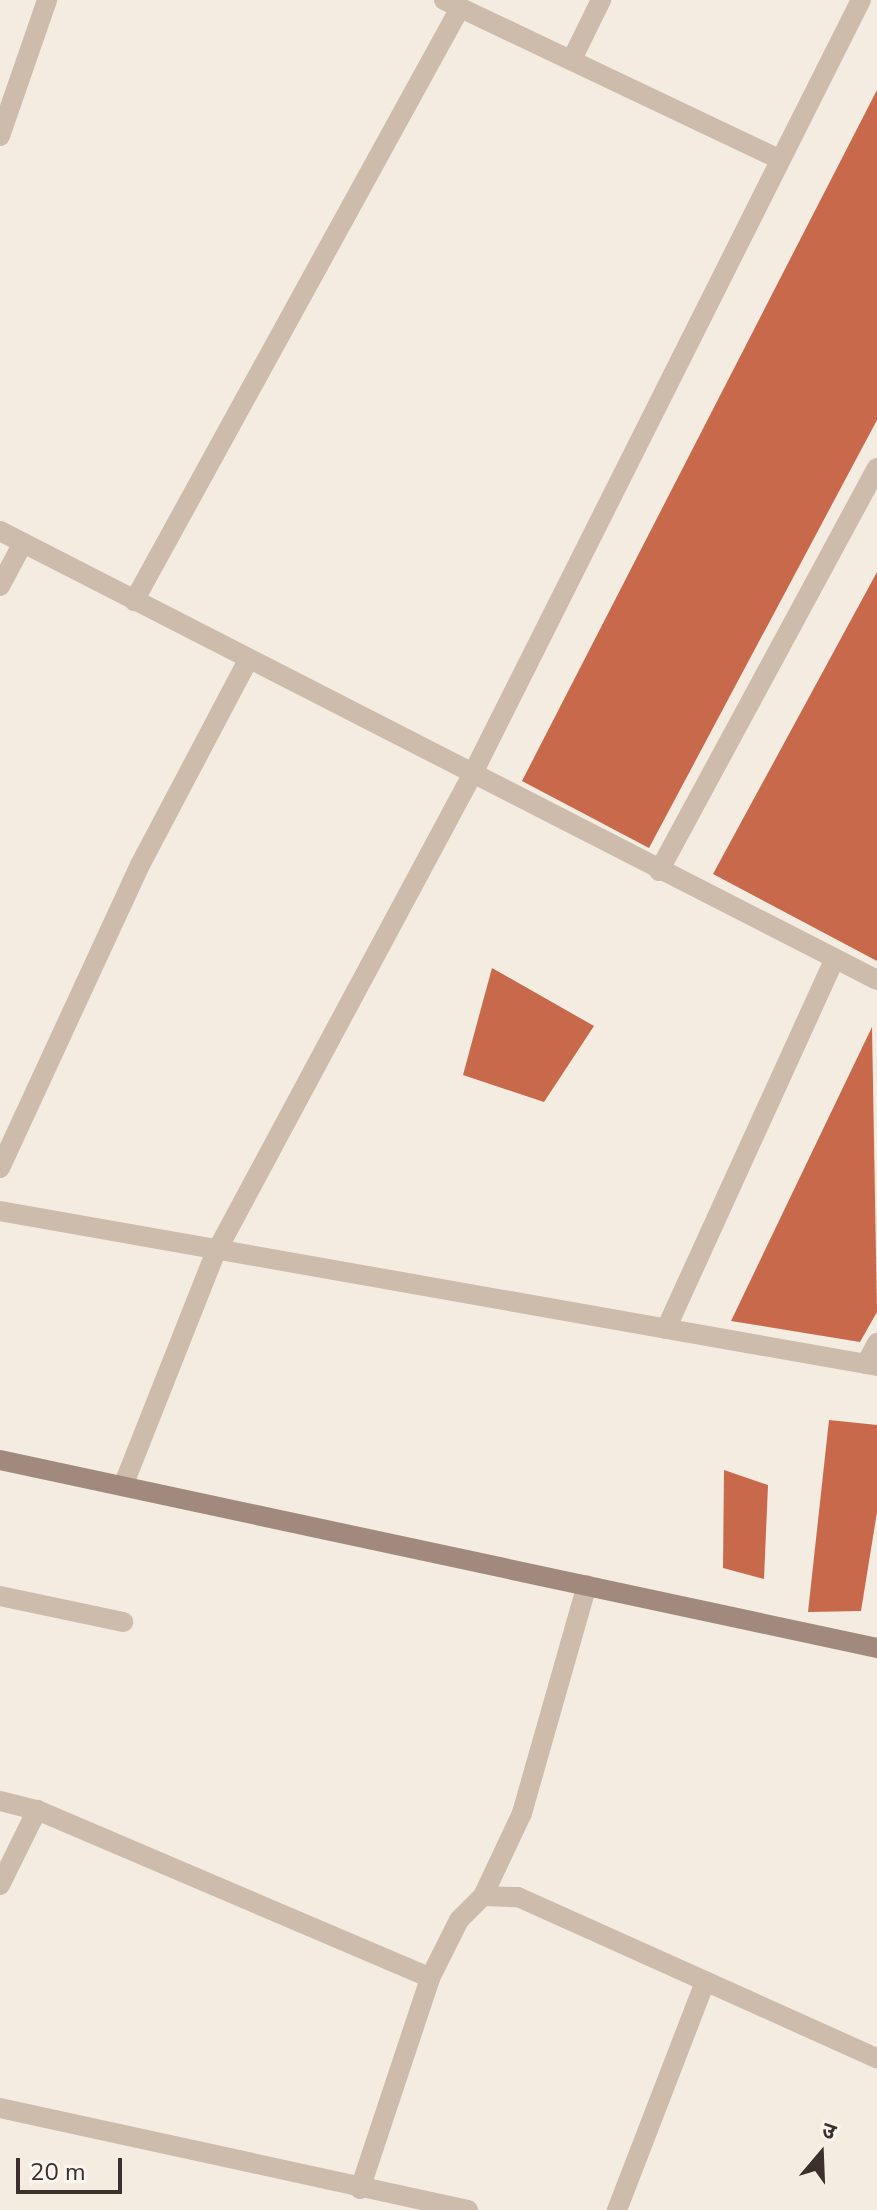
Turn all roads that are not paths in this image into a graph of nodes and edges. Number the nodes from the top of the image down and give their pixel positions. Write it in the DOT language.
graph roads {
  1 [pos="47,0"];
  2 [pos="601,0"];
  3 [pos="861,0"];
  4 [pos="452,4"];
  5 [pos="573,57"];
  6 [pos="0,136"];
  7 [pos="779,159"];
  8 [pos="877,468"];
  9 [pos="0,531"];
  10 [pos="23,543"];
  11 [pos="0,586"];
  12 [pos="134,601"];
  13 [pos="248,660"];
  14 [pos="471,777"];
  15 [pos="659,871"];
  16 [pos="835,959"];
  17 [pos="877,980"];
  18 [pos="0,1168"];
  19 [pos="0,1211"];
  20 [pos="215,1254"];
  21 [pos="666,1329"];
  22 [pos="877,1343"];
  23 [pos="871,1365"];
  24 [pos="0,1460"];
  25 [pos="123,1486"];
  26 [pos="587,1585"];
  27 [pos="0,1596"];
  28 [pos="123,1622"];
  29 [pos="877,1648"];
  30 [pos="0,1801"];
  31 [pos="37,1810"];
  32 [pos="0,1885"];
  33 [pos="483,1896"];
  34 [pos="430,1978"];
  35 [pos="704,1984"];
  36 [pos="877,2058"];
  37 [pos="0,2108"];
  38 [pos="360,2189"];
  39 [pos="468,2210"];
  40 [pos="617,2210"];
  1 -- 6 [label="street"];
  2 -- 5 [label="street"];
  3 -- 7 [label="street"];
  4 -- 5 [label="street"];
  4 -- 12 [label="street"];
  5 -- 7 [label="street"];
  7 -- 14 [label="street"];
  8 -- 15 [label="street"];
  9 -- 10 [label="street"];
  10 -- 11 [label="street"];
  10 -- 12 [label="street"];
  12 -- 13 [label="street"];
  13 -- 14 [label="street"];
  13 -- 18 [label="street"];
  14 -- 15 [label="street"];
  14 -- 20 [label="street"];
  15 -- 16 [label="street"];
  16 -- 17 [label="street"];
  16 -- 21 [label="street"];
  19 -- 20 [label="street"];
  20 -- 21 [label="street"];
  20 -- 25 [label="street"];
  21 -- 23 [label="street"];
  22 -- 23 [label="street"];
  24 -- 25 [label="main road"];
  25 -- 26 [label="main road"];
  26 -- 29 [label="main road"];
  26 -- 33 [label="street"];
  27 -- 28 [label="street"];
  30 -- 31 [label="street"];
  31 -- 32 [label="street"];
  31 -- 34 [label="street"];
  33 -- 34 [label="street"];
  33 -- 35 [label="street"];
  34 -- 38 [label="street"];
  35 -- 36 [label="street"];
  35 -- 40 [label="street"];
  37 -- 38 [label="street"];
  38 -- 39 [label="street"];
}
